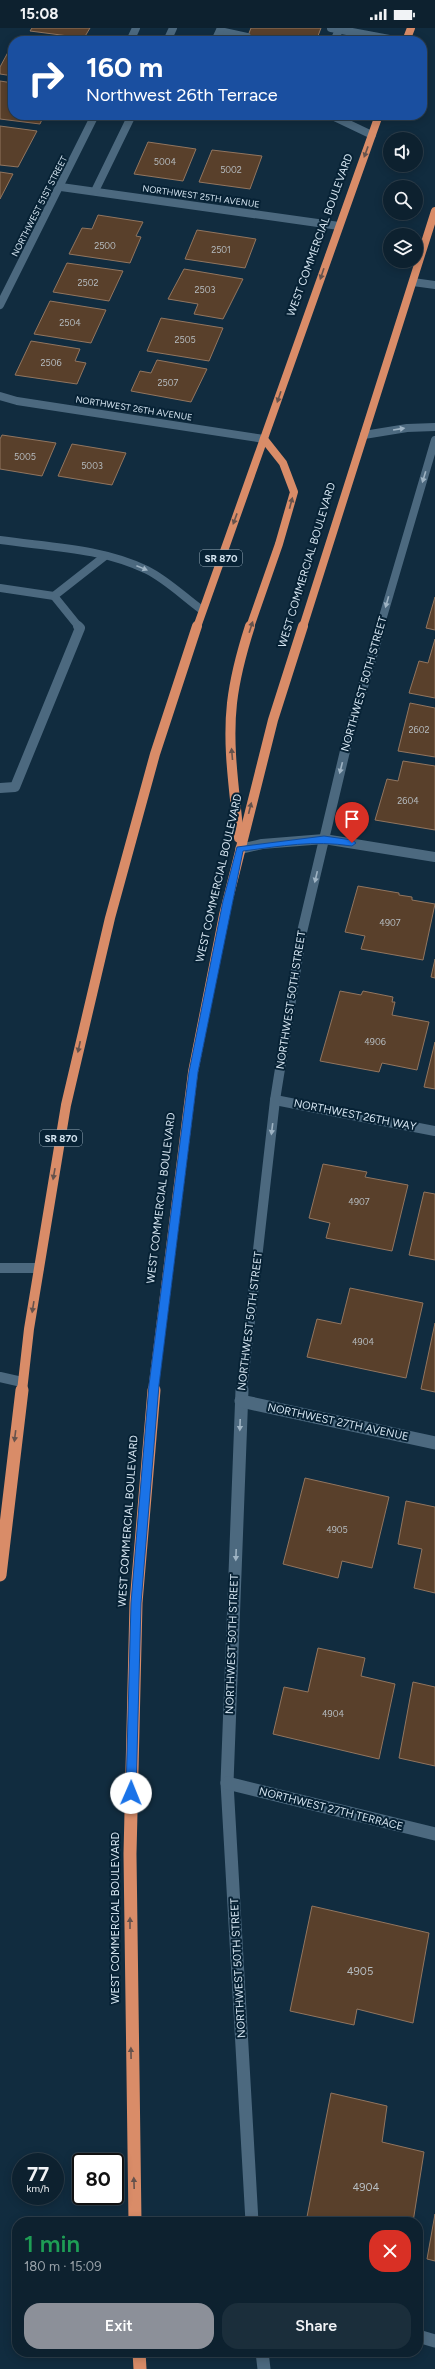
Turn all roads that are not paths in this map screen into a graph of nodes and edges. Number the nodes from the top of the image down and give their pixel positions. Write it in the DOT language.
graph roads {
  1 [pos="331,28"];
  2 [pos="221,29"];
  3 [pos="339,30"];
  4 [pos="244,36"];
  5 [pos="336,36"];
  6 [pos="372,36"];
  7 [pos="93,120"];
  8 [pos="130,120"];
  9 [pos="340,120"];
  10 [pos="377,120"];
  11 [pos="372,135"];
  12 [pos="61,186"];
  13 [pos="95,191"];
  14 [pos="435,211"];
  15 [pos="339,226"];
  16 [pos="413,282"];
  17 [pos="435,285"];
  18 [pos="0,306"];
  19 [pos="0,396"];
  20 [pos="435,427"];
  21 [pos="364,435"];
  22 [pos="264,439"];
  23 [pos="435,440"];
  24 [pos="1,542"];
  25 [pos="105,556"];
  26 [pos="0,588"];
  27 [pos="54,596"];
  28 [pos="202,610"];
  29 [pos="0,788"];
  30 [pos="324,839"];
  31 [pos="240,849"];
  32 [pos="435,857"];
  33 [pos="276,1100"];
  34 [pos="435,1130"];
  35 [pos="0,1268"];
  36 [pos="39,1268"];
  37 [pos="0,1377"];
  38 [pos="22,1382"];
  39 [pos="241,1401"];
  40 [pos="435,1443"];
  41 [pos="0,1574"];
  42 [pos="227,1783"];
  43 [pos="435,1834"];
  44 [pos="135,2217"];
  45 [pos="252,2217"];
  46 [pos="423,2337"];
  47 [pos="435,2341"];
  48 [pos="140,2357"];
  49 [pos="263,2357"];
  50 [pos="140,2369"];
  51 [pos="264,2369"];
  1 -- 3 [label="street"];
  2 -- 4 [label="street"];
  3 -- 5 [label="street"];
  3 -- 6 [label="street"];
  7 -- 12 [label="street, NORTHWEST 51ST STREET"];
  8 -- 13 [label="street"];
  9 -- 11 [label="street"];
  10 -- 11 [label="highway, WEST COMMERCIAL BOULEVARD / SR 870"];
  11 -- 15 [label="highway, WEST COMMERCIAL BOULEVARD / SR 870, one-way"];
  12 -- 13 [label="street, NORTHWEST 25TH AVENUE"];
  12 -- 18 [label="street, NORTHWEST 51ST STREET"];
  13 -- 15 [label="street, NORTHWEST 25TH AVENUE"];
  14 -- 16 [label="highway, WEST COMMERCIAL BOULEVARD"];
  15 -- 22 [label="highway, WEST COMMERCIAL BOULEVARD / SR 870, one-way"];
  16 -- 17 [label="street"];
  16 -- 21 [label="highway, WEST COMMERCIAL BOULEVARD"];
  19 -- 22 [label="street, NORTHWEST 26TH AVENUE"];
  21 -- 20 [label="street, one-way"];
  31 -- 21 [label="highway, WEST COMMERCIAL BOULEVARD, one-way"];
  22 -- 28 [label="highway, WEST COMMERCIAL BOULEVARD / SR 870, one-way"];
  31 -- 22 [label="highway, one-way"];
  23 -- 30 [label="street, NORTHWEST 50TH STREET, one-way"];
  24 -- 25 [label="street"];
  25 -- 27 [label="street"];
  25 -- 28 [label="street, one-way"];
  26 -- 27 [label="street"];
  27 -- 29 [label="street"];
  28 -- 36 [label="highway, WEST COMMERCIAL BOULEVARD / SR 870, one-way"];
  30 -- 31 [label="street"];
  30 -- 32 [label="street"];
  30 -- 33 [label="street, NORTHWEST 50TH STREET, one-way"];
  44 -- 31 [label="highway, WEST COMMERCIAL BOULEVARD, one-way"];
  33 -- 34 [label="street, NORTHWEST 26TH WAY"];
  33 -- 39 [label="street, NORTHWEST 50TH STREET, one-way"];
  35 -- 36 [label="street"];
  36 -- 38 [label="highway, WEST COMMERCIAL BOULEVARD / SR 870, one-way"];
  37 -- 38 [label="street"];
  38 -- 41 [label="highway, WEST COMMERCIAL BOULEVARD / SR 870, one-way"];
  39 -- 40 [label="street, NORTHWEST 27TH AVENUE"];
  39 -- 42 [label="street, NORTHWEST 50TH STREET, one-way"];
  42 -- 43 [label="street, NORTHWEST 27TH TERRACE"];
  42 -- 45 [label="street, NORTHWEST 50TH STREET"];
  46 -- 47 [label="street"];
  48 -- 50 [label="highway"];
  49 -- 51 [label="street"];
}
